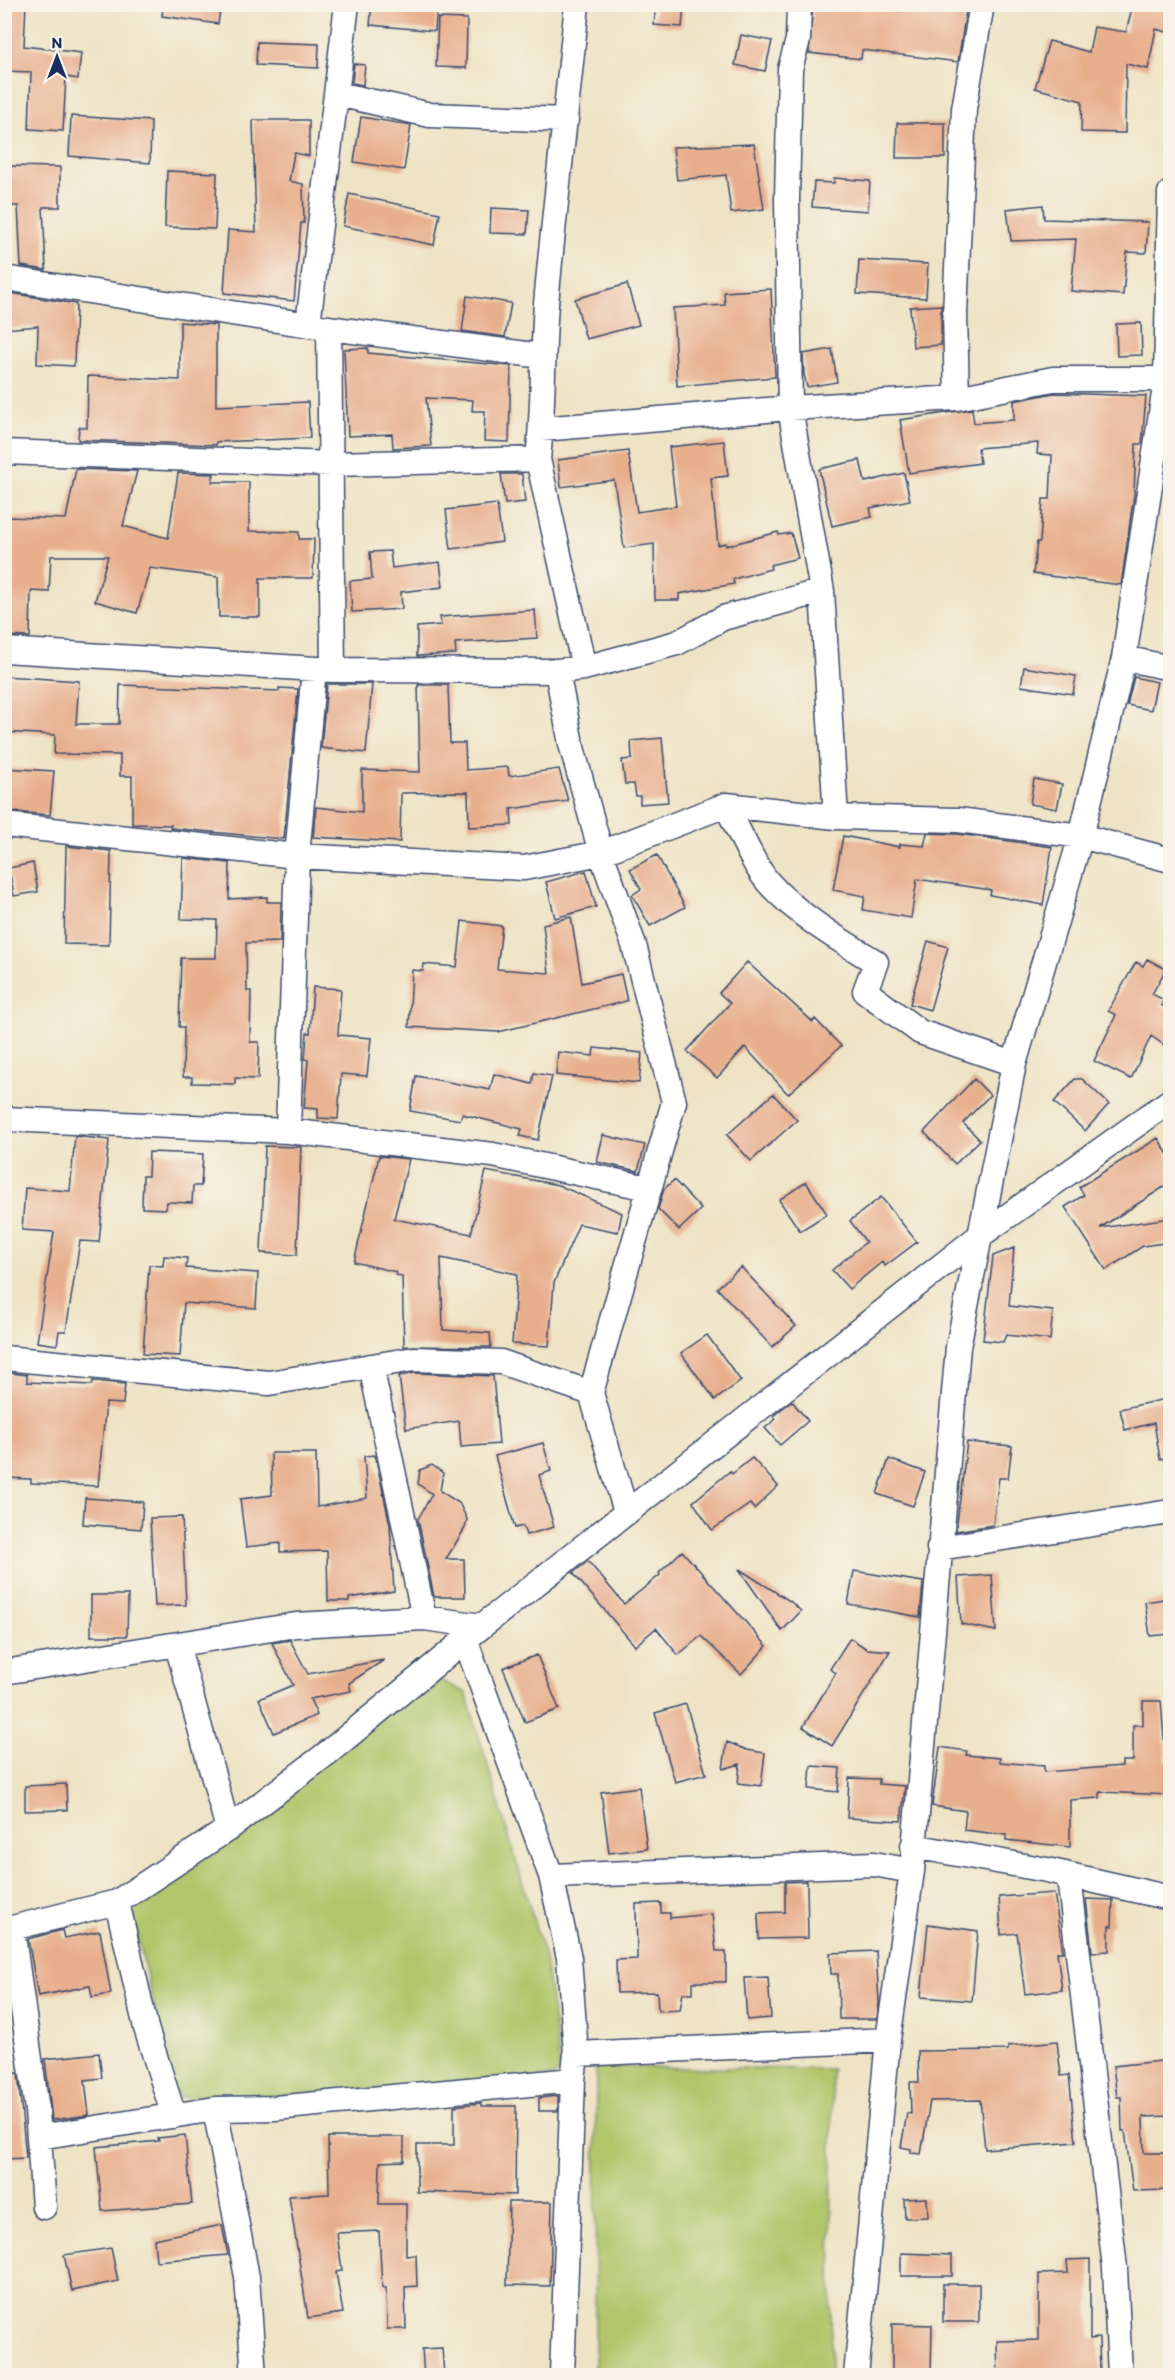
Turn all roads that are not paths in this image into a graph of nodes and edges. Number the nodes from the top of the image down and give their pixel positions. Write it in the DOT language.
graph roads {
  1 [pos="347,4"];
  2 [pos="577,4"];
  3 [pos="799,4"];
  4 [pos="982,4"];
  5 [pos="338,94"];
  6 [pos="566,120"];
  7 [pos="1170,193"];
  8 [pos="4,278"];
  9 [pos="318,326"];
  10 [pos="542,356"];
  11 [pos="1168,380"];
  12 [pos="957,398"];
  13 [pos="790,408"];
  14 [pos="541,429"];
  15 [pos="4,452"];
  16 [pos="538,459"];
  17 [pos="332,464"];
  18 [pos="822,591"];
  19 [pos="4,650"];
  20 [pos="1124,658"];
  21 [pos="584,668"];
  22 [pos="1170,668"];
  23 [pos="324,670"];
  24 [pos="557,670"];
  25 [pos="726,805"];
  26 [pos="836,817"];
  27 [pos="4,825"];
  28 [pos="1081,836"];
  29 [pos="601,853"];
  30 [pos="297,856"];
  31 [pos="1170,860"];
  32 [pos="1014,1064"];
  33 [pos="1170,1101"];
  34 [pos="4,1119"];
  35 [pos="288,1131"];
  36 [pos="648,1188"];
  37 [pos="978,1237"];
  38 [pos="4,1358"];
  39 [pos="371,1366"];
  40 [pos="591,1393"];
  41 [pos="626,1512"];
  42 [pos="1170,1512"];
  43 [pos="939,1548"];
  44 [pos="424,1618"];
  45 [pos="474,1634"];
  46 [pos="177,1645"];
  47 [pos="4,1672"];
  48 [pos="228,1829"];
  49 [pos="914,1846"];
  50 [pos="912,1871"];
  51 [pos="551,1876"];
  52 [pos="1069,1877"];
  53 [pos="1170,1898"];
  54 [pos="117,1902"];
  55 [pos="8,1930"];
  56 [pos="888,2040"];
  57 [pos="576,2054"];
  58 [pos="573,2080"];
  59 [pos="216,2109"];
  60 [pos="174,2116"];
  61 [pos="39,2137"];
  62 [pos="44,2208"];
  63 [pos="254,2376"];
  64 [pos="562,2376"];
  65 [pos="856,2376"];
  66 [pos="1120,2376"];
  1 -- 5 [label="street"];
  2 -- 6 [label="street"];
  3 -- 13 [label="street"];
  4 -- 12 [label="street"];
  5 -- 6 [label="street"];
  5 -- 9 [label="street"];
  6 -- 10 [label="street"];
  7 -- 11 [label="street"];
  8 -- 9 [label="street"];
  9 -- 10 [label="street"];
  9 -- 17 [label="street"];
  10 -- 14 [label="street"];
  11 -- 12 [label="street"];
  11 -- 20 [label="street"];
  12 -- 13 [label="street"];
  13 -- 14 [label="street"];
  13 -- 18 [label="street"];
  14 -- 16 [label="street"];
  15 -- 17 [label="street"];
  16 -- 17 [label="street"];
  16 -- 21 [label="street"];
  17 -- 23 [label="street"];
  18 -- 21 [label="street"];
  18 -- 26 [label="street"];
  19 -- 23 [label="street"];
  20 -- 22 [label="street"];
  20 -- 28 [label="street"];
  21 -- 24 [label="street"];
  23 -- 24 [label="street"];
  23 -- 30 [label="street"];
  24 -- 29 [label="street"];
  25 -- 26 [label="street"];
  25 -- 29 [label="street"];
  25 -- 32 [label="street"];
  26 -- 28 [label="street"];
  27 -- 30 [label="street"];
  28 -- 31 [label="street"];
  28 -- 32 [label="street"];
  29 -- 30 [label="street"];
  29 -- 36 [label="street"];
  30 -- 35 [label="street"];
  32 -- 37 [label="street"];
  33 -- 37 [label="street"];
  34 -- 35 [label="street"];
  35 -- 36 [label="street"];
  36 -- 40 [label="street"];
  37 -- 41 [label="street"];
  37 -- 43 [label="street"];
  38 -- 39 [label="street"];
  39 -- 40 [label="street"];
  39 -- 44 [label="street"];
  40 -- 41 [label="street"];
  41 -- 45 [label="street"];
  42 -- 43 [label="street"];
  43 -- 49 [label="street"];
  44 -- 45 [label="street"];
  44 -- 46 [label="street"];
  45 -- 48 [label="street"];
  45 -- 51 [label="street"];
  46 -- 47 [label="street"];
  46 -- 48 [label="street"];
  48 -- 54 [label="street"];
  49 -- 50 [label="street"];
  49 -- 52 [label="street"];
  50 -- 51 [label="street"];
  50 -- 56 [label="street"];
  51 -- 57 [label="street"];
  52 -- 53 [label="street"];
  52 -- 66 [label="street"];
  54 -- 55 [label="street"];
  54 -- 60 [label="street"];
  55 -- 61 [label="street"];
  56 -- 57 [label="street"];
  56 -- 65 [label="street"];
  57 -- 58 [label="street"];
  58 -- 59 [label="street"];
  58 -- 64 [label="street"];
  59 -- 60 [label="street"];
  59 -- 63 [label="street"];
  60 -- 61 [label="street"];
  61 -- 62 [label="street"];
}
